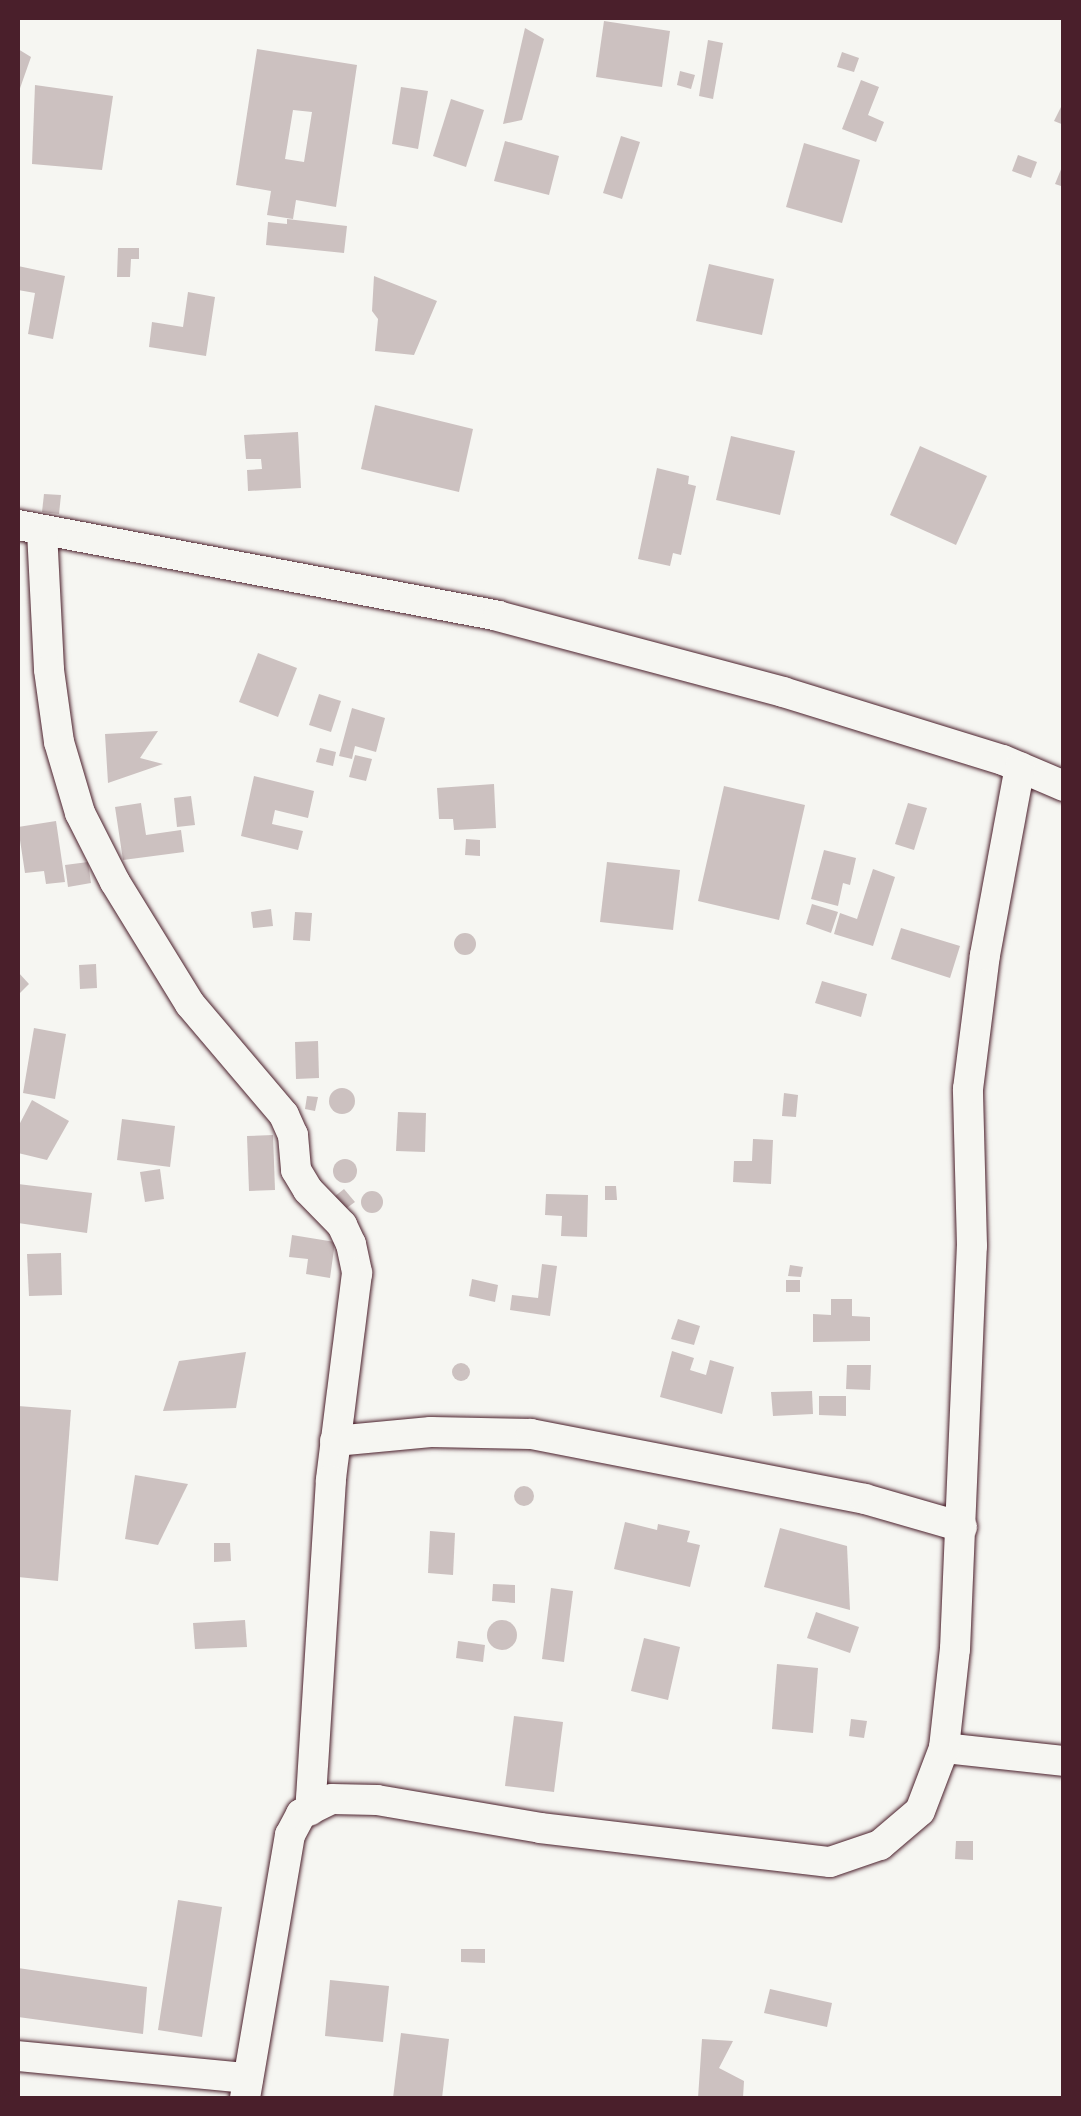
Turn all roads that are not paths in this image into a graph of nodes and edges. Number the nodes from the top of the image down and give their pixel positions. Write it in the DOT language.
graph roads {
  1 [pos="30,528"];
  2 [pos="1020,767"];
  3 [pos="1064,786"];
  4 [pos="335,1441"];
  5 [pos="962,1527"];
  6 [pos="944,1748"];
  7 [pos="1064,1761"];
  8 [pos="310,1810"];
  9 [pos="18,2056"];
  10 [pos="246,2088"];
  1 -- 2 [label="street"];
  1 -- 4 [label="street"];
  2 -- 3 [label="street"];
  2 -- 5 [label="street"];
  4 -- 5 [label="street"];
  4 -- 8 [label="street"];
  5 -- 6 [label="street"];
  6 -- 7 [label="street"];
  6 -- 8 [label="street"];
  8 -- 10 [label="street"];
  9 -- 10 [label="street"];
}
